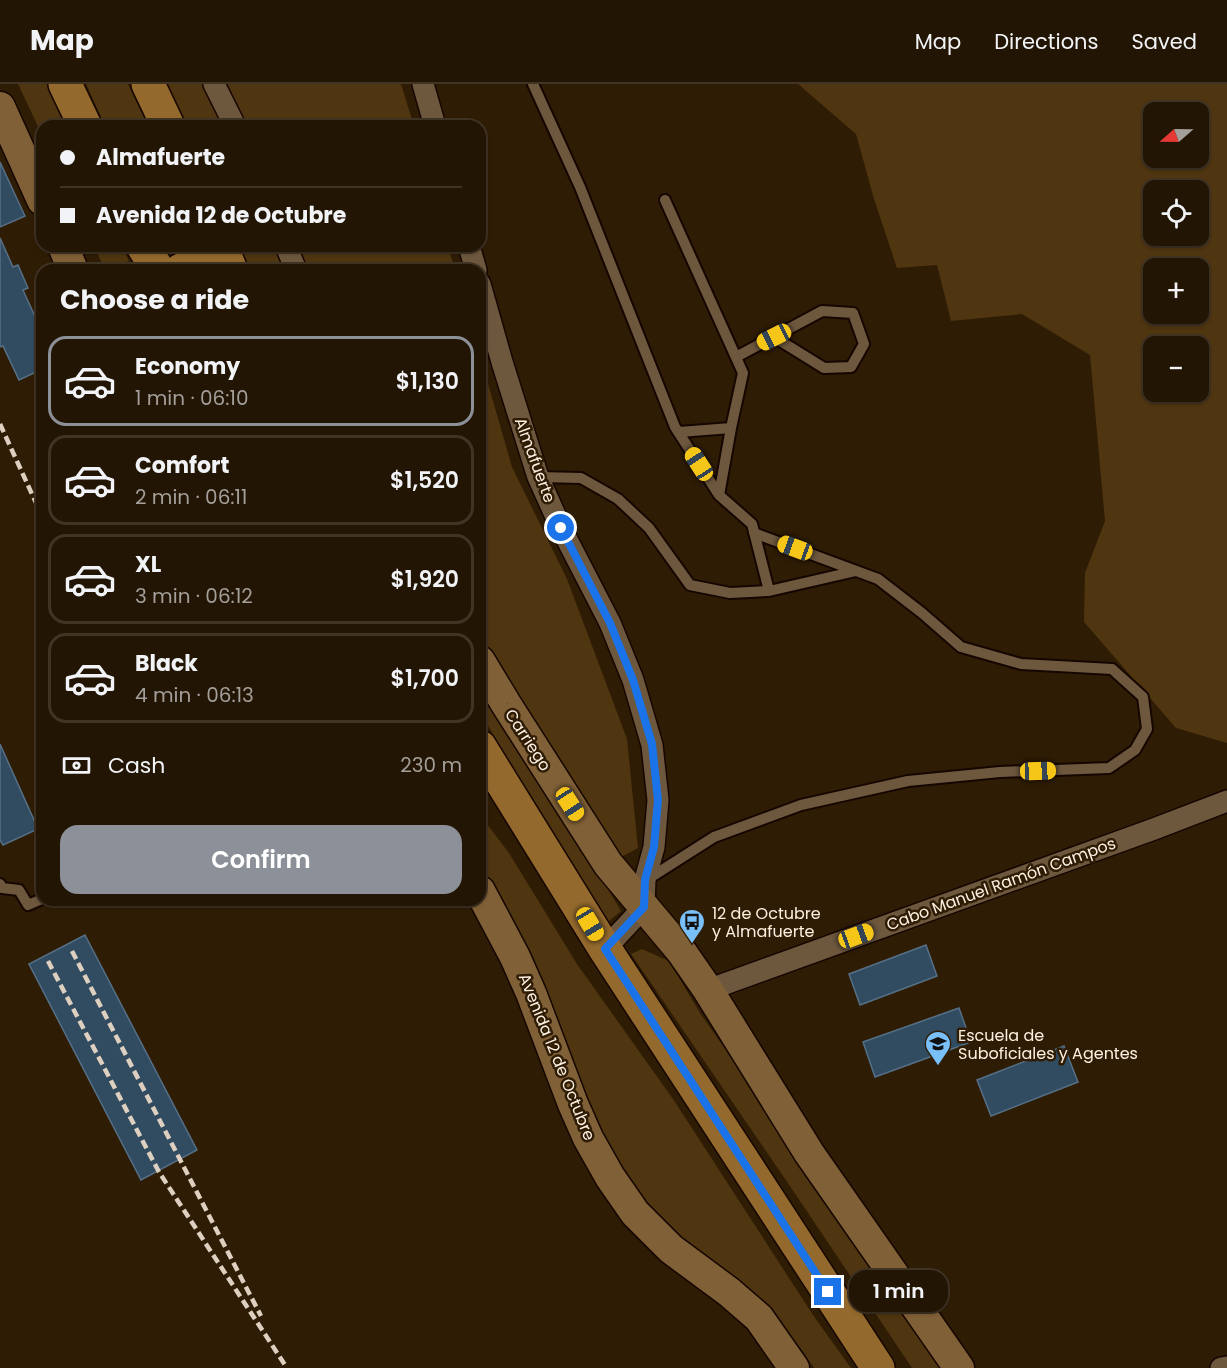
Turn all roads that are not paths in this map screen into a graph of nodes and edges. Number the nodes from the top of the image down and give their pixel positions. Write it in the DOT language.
graph roads {
  1 [pos="65,84"];
  2 [pos="148,84"];
  3 [pos="214,84"];
  4 [pos="423,84"];
  5 [pos="533,84"];
  6 [pos="0,106"];
  7 [pos="82,120"];
  8 [pos="165,120"];
  9 [pos="232,120"];
  10 [pos="433,120"];
  11 [pos="36,187"];
  12 [pos="665,200"];
  13 [pos="206,252"];
  14 [pos="177,264"];
  15 [pos="486,305"];
  16 [pos="774,337"];
  17 [pos="736,357"];
  18 [pos="731,428"];
  19 [pos="679,432"];
  20 [pos="538,477"];
  21 [pos="719,495"];
  22 [pos="754,533"];
  23 [pos="855,571"];
  24 [pos="769,591"];
  25 [pos="486,671"];
  26 [pos="486,757"];
  27 [pos="1227,801"];
  28 [pos="0,884"];
  29 [pos="645,894"];
  30 [pos="36,902"];
  31 [pos="486,902"];
  32 [pos="605,949"];
  33 [pos="708,990"];
  34 [pos="1227,1367"];
  35 [pos="794,1368"];
  36 [pos="878,1368"];
  37 [pos="959,1368"];
  38 [pos="1221,1368"];
  1 -- 7 [label="main road"];
  2 -- 8 [label="main road"];
  3 -- 9 [label="street"];
  4 -- 10 [label="street"];
  5 -- 19 [label="lane"];
  6 -- 11 [label="street"];
  12 -- 17 [label="lane"];
  13 -- 14 [label="main road"];
  15 -- 20 [label="street, Almafuerte"];
  16 -- 16 [label="lane"];
  16 -- 17 [label="lane"];
  17 -- 18 [label="lane"];
  18 -- 19 [label="lane"];
  18 -- 21 [label="lane"];
  19 -- 21 [label="lane"];
  20 -- 24 [label="lane"];
  20 -- 29 [label="street, Almafuerte"];
  21 -- 22 [label="lane"];
  22 -- 23 [label="lane"];
  22 -- 24 [label="lane"];
  23 -- 24 [label="lane"];
  23 -- 29 [label="lane"];
  25 -- 29 [label="street, Carriego"];
  26 -- 32 [label="main road"];
  27 -- 33 [label="street, Cabo Manuel Ramón Campos"];
  28 -- 30 [label="lane"];
  29 -- 32 [label="street"];
  29 -- 33 [label="street, Carriego"];
  31 -- 35 [label="street, Avenida 12 de Octubre"];
  32 -- 36 [label="main road"];
  33 -- 37 [label="street"];
  34 -- 38 [label="street"];
}
